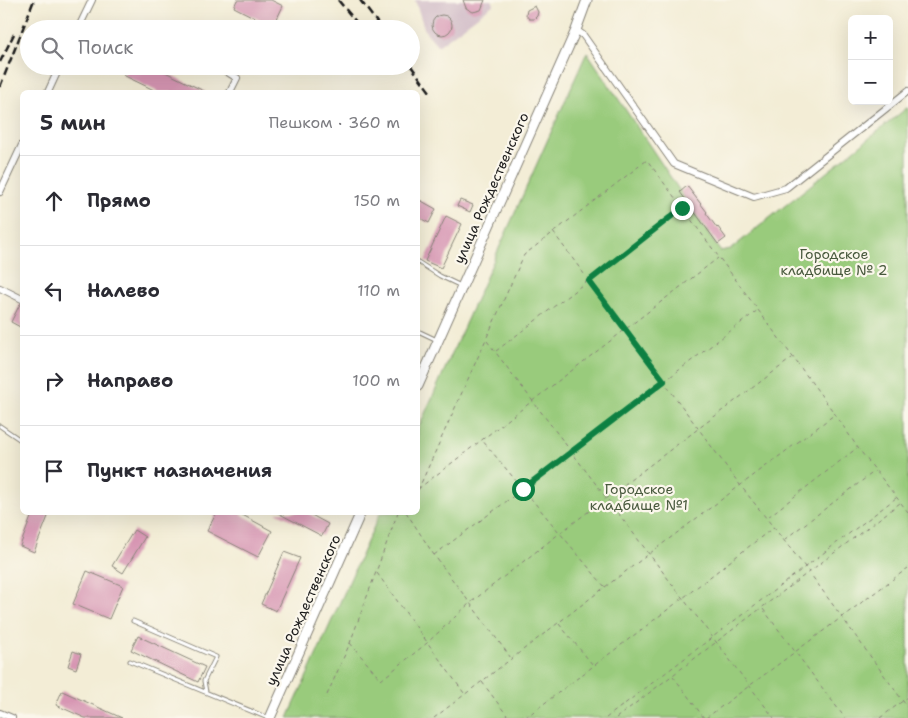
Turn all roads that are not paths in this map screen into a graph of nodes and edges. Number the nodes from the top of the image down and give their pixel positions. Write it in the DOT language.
graph roads {
  1 [pos="92,0"];
  2 [pos="587,0"];
  3 [pos="82,20"];
  4 [pos="576,30"];
  5 [pos="56,75"];
  6 [pos="232,75"];
  7 [pos="49,90"];
  8 [pos="231,90"];
  9 [pos="908,91"];
  10 [pos="20,149"];
  11 [pos="0,192"];
  12 [pos="420,263"];
  13 [pos="462,286"];
  14 [pos="0,288"];
  15 [pos="20,298"];
  16 [pos="420,332"];
  17 [pos="438,340"];
  18 [pos="420,381"];
  19 [pos="0,426"];
  20 [pos="20,440"];
  21 [pos="360,515"];
  22 [pos="133,621"];
  23 [pos="130,661"];
  24 [pos="206,692"];
  25 [pos="0,713"];
  26 [pos="12,718"];
  27 [pos="269,718"];
  1 -- 3 [label="street"];
  2 -- 4 [label="main road, улица Рождественского"];
  4 -- 9 [label="street"];
  4 -- 13 [label="main road, улица Рождественского"];
  5 -- 7 [label="street"];
  6 -- 8 [label="street"];
  10 -- 11 [label="street"];
  12 -- 13 [label="lane"];
  13 -- 17 [label="main road, улица Рождественского"];
  14 -- 15 [label="street"];
  16 -- 17 [label="lane"];
  17 -- 18 [label="main road, улица Рождественского"];
  19 -- 20 [label="lane"];
  21 -- 27 [label="main road, улица Рождественского"];
  22 -- 24 [label="lane"];
  23 -- 24 [label="lane"];
  24 -- 27 [label="lane"];
  25 -- 26 [label="street"];
}
